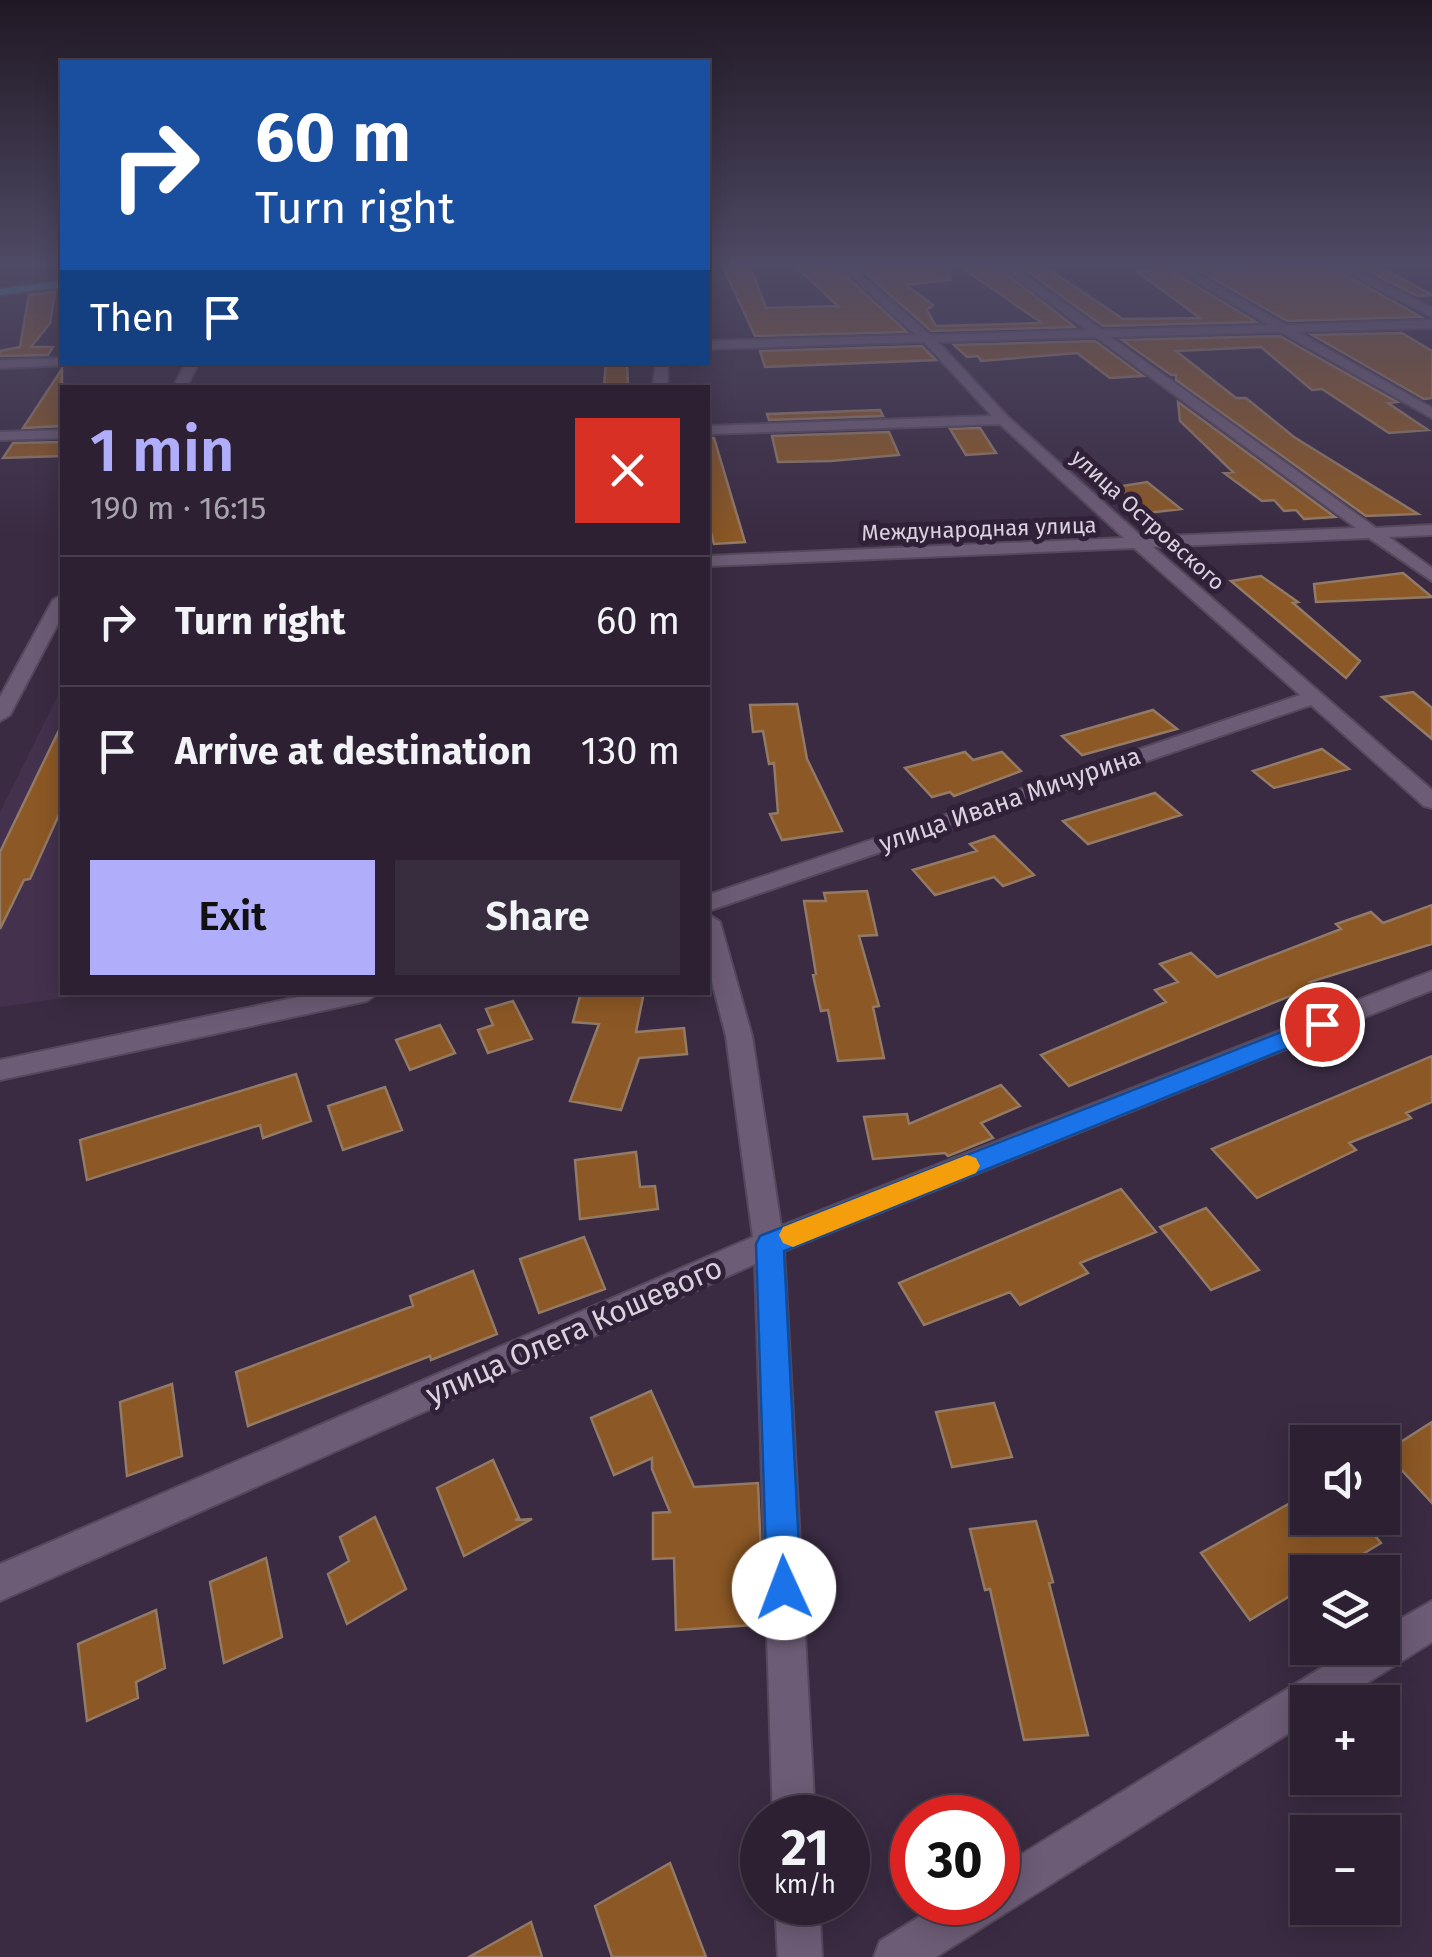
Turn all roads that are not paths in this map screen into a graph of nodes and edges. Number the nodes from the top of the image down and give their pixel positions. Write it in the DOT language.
graph roads {
  1 [pos="943,355"];
  2 [pos="1131,355"];
  3 [pos="1328,355"];
  4 [pos="60,362"];
  5 [pos="0,364"];
  6 [pos="1432,414"];
  7 [pos="1003,420"];
  8 [pos="710,430"];
  9 [pos="60,434"];
  10 [pos="0,436"];
  11 [pos="1432,530"];
  12 [pos="1372,533"];
  13 [pos="1140,545"];
  14 [pos="710,561"];
  15 [pos="1432,576"];
  16 [pos="60,604"];
  17 [pos="1312,698"];
  18 [pos="0,715"];
  19 [pos="1432,802"];
  20 [pos="710,902"];
  21 [pos="710,929"];
  22 [pos="1432,980"];
  23 [pos="354,995"];
  24 [pos="0,1070"];
  25 [pos="770,1244"];
  26 [pos="0,1583"];
  27 [pos="1432,1620"];
  28 [pos="793,1795"];
  29 [pos="1020,1879"];
  30 [pos="798,1925"];
  31 [pos="947,1925"];
  32 [pos="800,1957"];
  33 [pos="896,1957"];
  1 -- 7 [label="street, улица Островского"];
  2 -- 12 [label="street"];
  3 -- 6 [label="street"];
  4 -- 5 [label="street"];
  7 -- 8 [label="street"];
  7 -- 13 [label="street, улица Островского"];
  9 -- 10 [label="street"];
  11 -- 12 [label="street, Международная улица"];
  12 -- 13 [label="street, Международная улица"];
  12 -- 15 [label="street"];
  13 -- 14 [label="street, Международная улица"];
  13 -- 17 [label="street, улица Островского"];
  16 -- 18 [label="street"];
  17 -- 19 [label="street, улица Островского"];
  17 -- 20 [label="street, улица Ивана Мичурина"];
  21 -- 25 [label="street"];
  22 -- 25 [label="street, улица Олега Кошевого"];
  23 -- 24 [label="street"];
  25 -- 26 [label="street, улица Олега Кошевого"];
  25 -- 28 [label="street"];
  27 -- 29 [label="street"];
  30 -- 32 [label="street"];
  31 -- 33 [label="street"];
}
